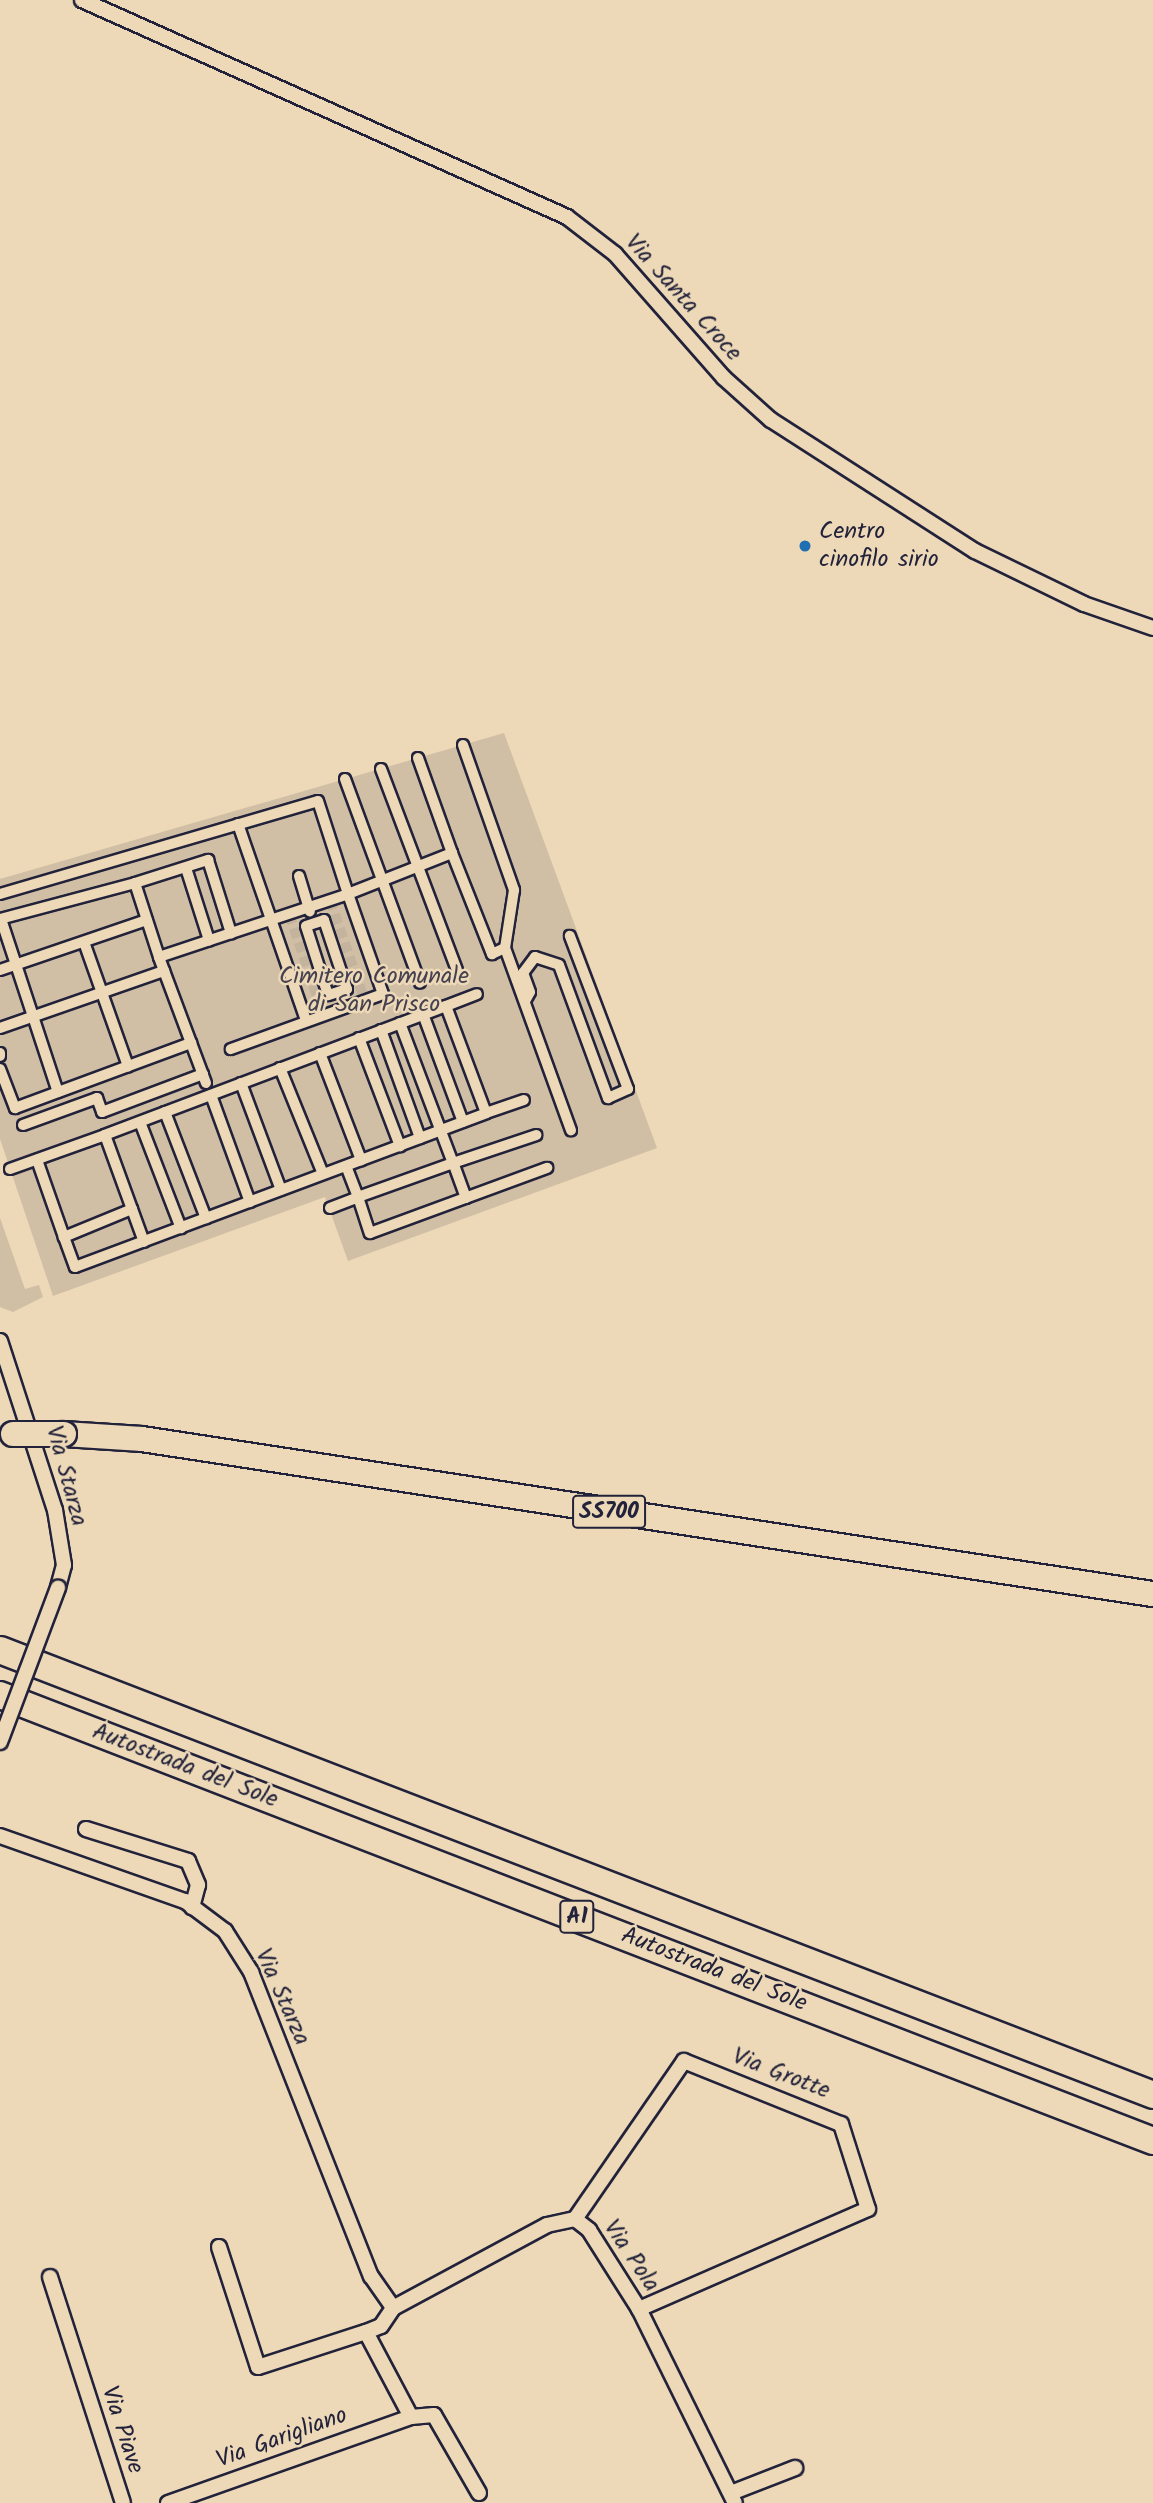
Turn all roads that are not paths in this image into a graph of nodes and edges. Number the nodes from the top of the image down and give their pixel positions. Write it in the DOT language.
graph roads {
  1 [pos="82,0"];
  2 [pos="1153,628"];
  3 [pos="463,745"];
  4 [pos="418,758"];
  5 [pos="381,769"];
  6 [pos="345,779"];
  7 [pos="238,824"];
  8 [pos="452,853"];
  9 [pos="418,866"];
  10 [pos="186,868"];
  11 [pos="299,876"];
  12 [pos="382,880"];
  13 [pos="135,883"];
  14 [pos="0,894"];
  15 [pos="348,894"];
  16 [pos="309,907"];
  17 [pos="511,909"];
  18 [pos="0,919"];
  19 [pos="518,919"];
  20 [pos="147,920"];
  21 [pos="271,920"];
  22 [pos="314,924"];
  23 [pos="231,933"];
  24 [pos="569,936"];
  25 [pos="209,940"];
  26 [pos="84,942"];
  27 [pos="505,948"];
  28 [pos="159,957"];
  29 [pos="14,965"];
  30 [pos="0,970"];
  31 [pos="457,970"];
  32 [pos="164,971"];
  33 [pos="420,983"];
  34 [pos="338,991"];
  35 [pos="102,993"];
  36 [pos="477,993"];
  37 [pos="525,1001"];
  38 [pos="446,1006"];
  39 [pos="343,1008"];
  40 [pos="423,1014"];
  41 [pos="32,1017"];
  42 [pos="306,1020"];
  43 [pos="400,1023"];
  44 [pos="0,1028"];
  45 [pos="381,1030"];
  46 [pos="359,1038"];
  47 [pos="191,1043"];
  48 [pos="231,1049"];
  49 [pos="320,1053"];
  50 [pos="128,1066"];
  51 [pos="280,1068"];
  52 [pos="0,1069"];
  53 [pos="241,1083"];
  54 [pos="58,1092"];
  55 [pos="211,1095"];
  56 [pos="524,1100"];
  57 [pos="165,1112"];
  58 [pos="486,1113"];
  59 [pos="140,1122"];
  60 [pos="463,1122"];
  61 [pos="23,1125"];
  62 [pos="441,1130"];
  63 [pos="571,1130"];
  64 [pos="105,1135"];
  65 [pos="536,1135"];
  66 [pos="420,1138"];
  67 [pos="400,1146"];
  68 [pos="37,1160"];
  69 [pos="361,1160"];
  70 [pos="453,1163"];
  71 [pos="346,1166"];
  72 [pos="547,1168"];
  73 [pos="10,1169"];
  74 [pos="323,1174"];
  75 [pos="281,1190"];
  76 [pos="358,1197"];
  77 [pos="466,1198"];
  78 [pos="250,1202"];
  79 [pos="330,1208"];
  80 [pos="132,1209"];
  81 [pos="206,1218"];
  82 [pos="181,1228"];
  83 [pos="64,1237"];
  84 [pos="144,1242"];
  85 [pos="0,1341"];
  86 [pos="7,1435"];
  87 [pos="1153,1594"];
  88 [pos="0,1650"];
  89 [pos="0,1695"];
  90 [pos="0,1742"];
  91 [pos="86,1829"];
  92 [pos="0,1836"];
  93 [pos="192,1907"];
  94 [pos="1153,2095"];
  95 [pos="1153,2141"];
  96 [pos="575,2219"];
  97 [pos="219,2247"];
  98 [pos="50,2277"];
  99 [pos="393,2308"];
  100 [pos="639,2309"];
  101 [pos="366,2332"];
  102 [pos="411,2417"];
  103 [pos="794,2468"];
  104 [pos="480,2493"];
  105 [pos="733,2498"];
  106 [pos="122,2503"];
  107 [pos="168,2503"];
  1 -- 2 [label="street, Via Santa Croce"];
  3 -- 17 [label="street"];
  4 -- 8 [label="street"];
  5 -- 9 [label="street"];
  6 -- 12 [label="street"];
  7 -- 14 [label="street"];
  7 -- 15 [label="street"];
  7 -- 21 [label="street"];
  8 -- 9 [label="street"];
  8 -- 27 [label="street"];
  9 -- 12 [label="street"];
  9 -- 31 [label="street"];
  10 -- 13 [label="street"];
  10 -- 23 [label="street"];
  10 -- 25 [label="street"];
  11 -- 16 [label="street"];
  12 -- 15 [label="street"];
  12 -- 33 [label="street"];
  13 -- 18 [label="street"];
  13 -- 20 [label="street"];
  15 -- 16 [label="street"];
  15 -- 39 [label="street"];
  16 -- 21 [label="street"];
  16 -- 22 [label="street"];
  17 -- 19 [label="street"];
  17 -- 27 [label="street"];
  18 -- 29 [label="street"];
  20 -- 26 [label="street"];
  20 -- 28 [label="street"];
  21 -- 23 [label="street"];
  21 -- 42 [label="street"];
  22 -- 34 [label="street"];
  22 -- 34 [label="street"];
  23 -- 25 [label="street"];
  24 -- 37 [label="street"];
  25 -- 28 [label="street"];
  26 -- 29 [label="street"];
  26 -- 35 [label="street"];
  27 -- 37 [label="street"];
  28 -- 32 [label="street"];
  29 -- 30 [label="street"];
  29 -- 41 [label="street"];
  32 -- 35 [label="street"];
  32 -- 47 [label="street"];
  34 -- 39 [label="street"];
  35 -- 41 [label="street"];
  35 -- 50 [label="street"];
  36 -- 38 [label="street"];
  37 -- 63 [label="street"];
  38 -- 40 [label="street"];
  38 -- 58 [label="street"];
  39 -- 42 [label="street"];
  40 -- 43 [label="street"];
  40 -- 60 [label="street"];
  41 -- 44 [label="street"];
  41 -- 54 [label="street"];
  42 -- 48 [label="street"];
  43 -- 45 [label="street"];
  43 -- 62 [label="street"];
  45 -- 46 [label="street"];
  45 -- 66 [label="street"];
  46 -- 49 [label="street"];
  46 -- 67 [label="street"];
  47 -- 50 [label="street"];
  47 -- 61 [label="street"];
  49 -- 51 [label="street"];
  49 -- 69 [label="street"];
  50 -- 54 [label="street"];
  51 -- 53 [label="street"];
  51 -- 74 [label="street"];
  52 -- 54 [label="street"];
  53 -- 55 [label="street"];
  53 -- 75 [label="street"];
  55 -- 57 [label="street"];
  55 -- 78 [label="street"];
  56 -- 58 [label="street"];
  57 -- 59 [label="street"];
  57 -- 81 [label="street"];
  58 -- 60 [label="street"];
  59 -- 64 [label="street"];
  59 -- 82 [label="street"];
  60 -- 62 [label="street"];
  62 -- 66 [label="street"];
  62 -- 70 [label="street"];
  64 -- 68 [label="street"];
  64 -- 80 [label="street"];
  65 -- 70 [label="street"];
  66 -- 67 [label="street"];
  67 -- 69 [label="street"];
  68 -- 73 [label="street"];
  68 -- 83 [label="street"];
  69 -- 71 [label="street"];
  70 -- 76 [label="street"];
  70 -- 77 [label="street"];
  71 -- 74 [label="street"];
  71 -- 76 [label="street"];
  72 -- 77 [label="street"];
  74 -- 75 [label="street"];
  75 -- 78 [label="street"];
  76 -- 77 [label="street"];
  76 -- 79 [label="street"];
  78 -- 81 [label="street"];
  80 -- 83 [label="street"];
  80 -- 84 [label="street"];
  81 -- 82 [label="street"];
  82 -- 84 [label="street"];
  83 -- 84 [label="street"];
  85 -- 90 [label="street, Via Starza, bridge"];
  86 -- 87 [label="highway, SS700, bridge"];
  88 -- 94 [label="highway, Autostrada del Sole / A1"];
  89 -- 95 [label="highway, Autostrada del Sole / A1"];
  91 -- 93 [label="street"];
  92 -- 93 [label="street, Via Starza"];
  93 -- 99 [label="street, Via Starza"];
  96 -- 99 [label="street, Via Pola"];
  96 -- 100 [label="street, Via Pola"];
  96 -- 100 [label="street, Via Grotte"];
  97 -- 101 [label="street"];
  98 -- 106 [label="street, Via Piave"];
  99 -- 101 [label="street"];
  100 -- 105 [label="street, Via Pola"];
  101 -- 102 [label="street"];
  102 -- 104 [label="street"];
  102 -- 107 [label="street, Via Garigliano"];
  103 -- 105 [label="street"];
}
